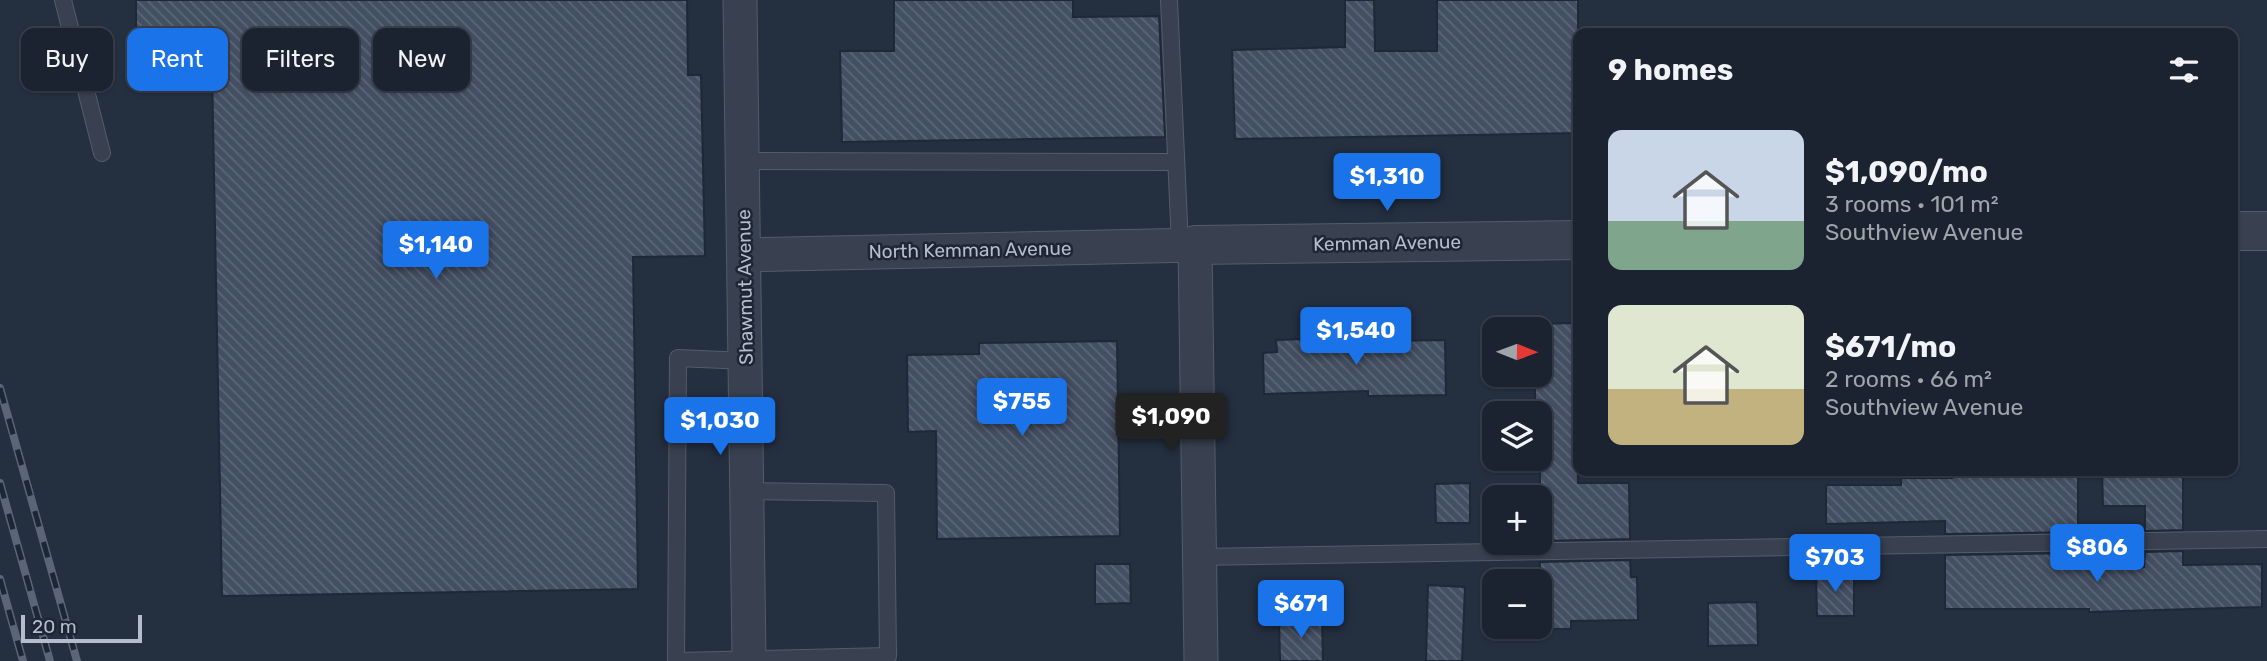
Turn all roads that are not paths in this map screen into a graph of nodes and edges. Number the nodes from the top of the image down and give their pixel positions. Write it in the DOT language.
graph roads {
  1 [pos="63,0"];
  2 [pos="740,0"];
  3 [pos="1169,0"];
  4 [pos="102,153"];
  5 [pos="743,161"];
  6 [pos="1176,162"];
  7 [pos="2238,231"];
  8 [pos="2267,231"];
  9 [pos="1573,240"];
  10 [pos="1188,245"];
  11 [pos="744,255"];
  12 [pos="746,361"];
  13 [pos="747,491"];
  14 [pos="2267,539"];
  15 [pos="1199,557"];
  16 [pos="749,659"];
  17 [pos="676,661"];
  18 [pos="1201,661"];
  1 -- 4 [label="lane"];
  2 -- 5 [label="street, Shawmut Avenue"];
  3 -- 6 [label="lane"];
  5 -- 6 [label="lane"];
  5 -- 11 [label="street, Shawmut Avenue"];
  6 -- 10 [label="lane"];
  7 -- 8 [label="street"];
  9 -- 10 [label="street, Kemman Avenue"];
  10 -- 11 [label="street, North Kemman Avenue"];
  10 -- 15 [label="street"];
  11 -- 12 [label="street, Shawmut Avenue"];
  12 -- 13 [label="street, Shawmut Avenue"];
  12 -- 17 [label="lane"];
  13 -- 16 [label="street, Shawmut Avenue"];
  13 -- 16 [label="lane"];
  14 -- 15 [label="lane"];
  15 -- 18 [label="street"];
  16 -- 17 [label="lane"];
}
